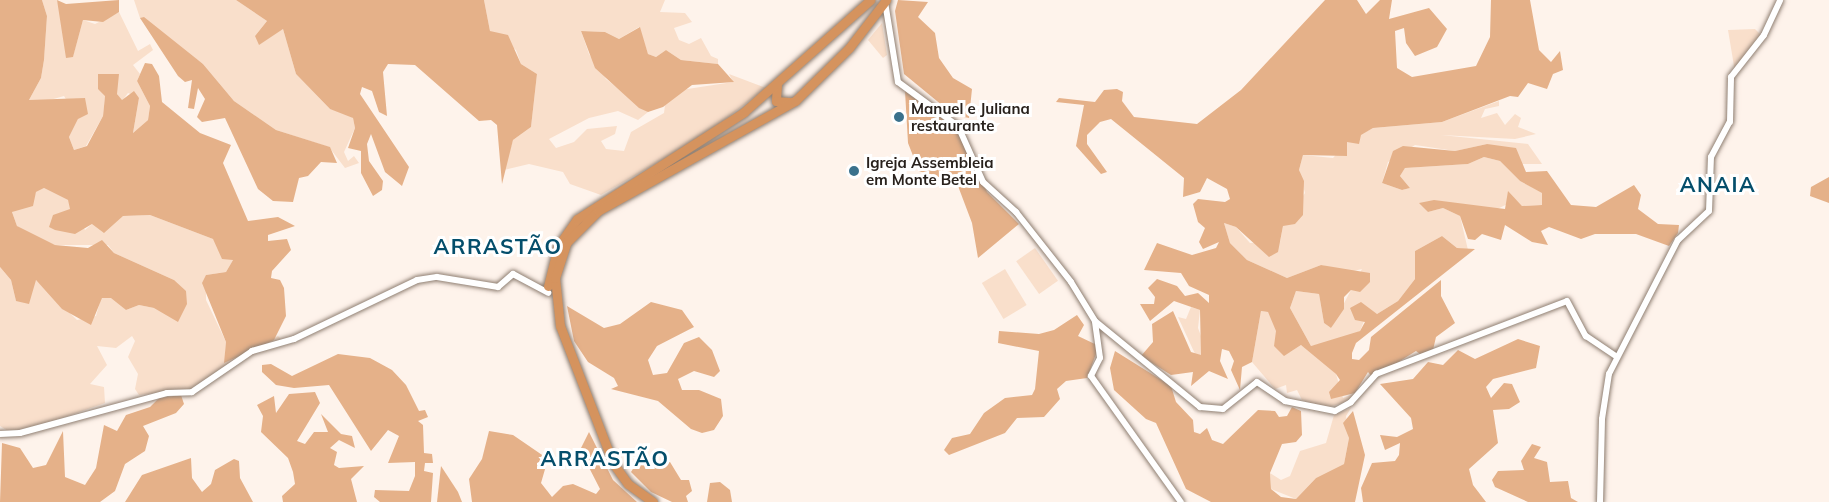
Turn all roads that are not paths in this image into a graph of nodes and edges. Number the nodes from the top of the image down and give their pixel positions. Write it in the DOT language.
graph roads {
  1 [pos="870,0"];
  2 [pos="1780,0"];
  3 [pos="885,1"];
  4 [pos="777,85"];
  5 [pos="795,101"];
  6 [pos="548,293"];
  7 [pos="1095,321"];
  8 [pos="1616,356"];
  9 [pos="0,434"];
  10 [pos="643,502"];
  11 [pos="652,502"];
  12 [pos="1181,502"];
  13 [pos="1600,502"];
  1 -- 4 [label="highway"];
  2 -- 8 [label="street"];
  3 -- 5 [label="highway"];
  3 -- 7 [label="street"];
  4 -- 5 [label="highway"];
  4 -- 6 [label="highway"];
  5 -- 11 [label="highway"];
  6 -- 9 [label="street"];
  6 -- 10 [label="highway"];
  7 -- 8 [label="street"];
  7 -- 12 [label="street"];
  8 -- 13 [label="street"];
}
